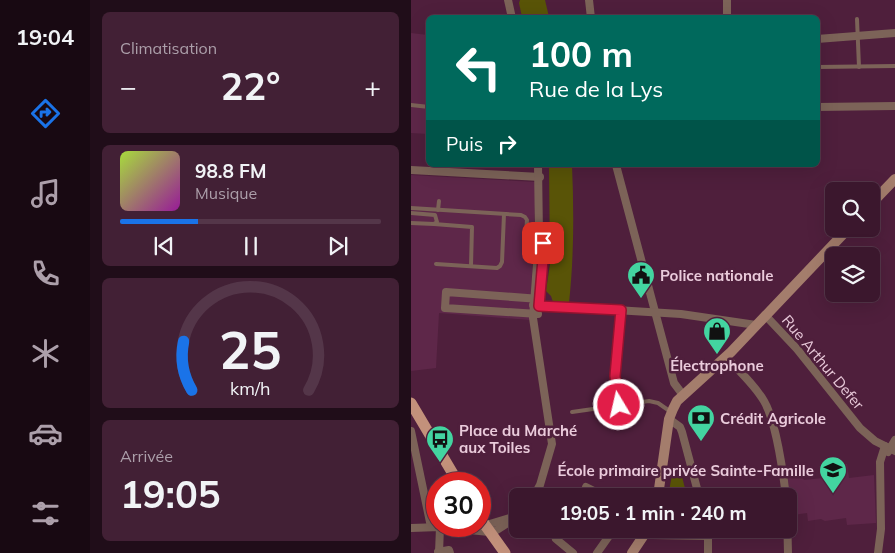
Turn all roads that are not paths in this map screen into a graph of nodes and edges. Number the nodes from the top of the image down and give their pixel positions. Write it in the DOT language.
graph roads {
  1 [pos="508,0"];
  2 [pos="512,0"];
  3 [pos="589,0"];
  4 [pos="727,0"];
  5 [pos="512,15"];
  6 [pos="512,15"];
  7 [pos="591,15"];
  8 [pos="727,15"];
  9 [pos="857,19"];
  10 [pos="895,33"];
  11 [pos="857,36"];
  12 [pos="820,39"];
  13 [pos="895,66"];
  14 [pos="820,67"];
  15 [pos="859,68"];
  16 [pos="411,105"];
  17 [pos="895,106"];
  18 [pos="426,107"];
  19 [pos="820,107"];
  20 [pos="538,167"];
  21 [pos="617,167"];
  22 [pos="411,170"];
  23 [pos="539,177"];
  24 [pos="895,179"];
  25 [pos="880,195"];
  26 [pos="439,201"];
  27 [pos="411,208"];
  28 [pos="438,210"];
  29 [pos="411,213"];
  30 [pos="504,214"];
  31 [pos="411,223"];
  32 [pos="434,224"];
  33 [pos="840,237"];
  34 [pos="541,250"];
  35 [pos="436,264"];
  36 [pos="471,266"];
  37 [pos="536,306"];
  38 [pos="621,310"];
  39 [pos="657,313"];
  40 [pos="765,315"];
  41 [pos="756,325"];
  42 [pos="726,357"];
  43 [pos="683,395"];
  44 [pos="411,403"];
  45 [pos="619,405"];
  46 [pos="572,412"];
  47 [pos="670,416"];
  48 [pos="411,431"];
  49 [pos="895,440"];
  50 [pos="889,450"];
  51 [pos="452,472"];
  52 [pos="586,486"];
  53 [pos="538,488"];
  54 [pos="590,488"];
  55 [pos="659,488"];
  56 [pos="697,488"];
  57 [pos="785,488"];
  58 [pos="426,490"];
  59 [pos="509,518"];
  60 [pos="491,524"];
  61 [pos="426,526"];
  62 [pos="411,528"];
  63 [pos="491,536"];
  64 [pos="436,537"];
  65 [pos="608,538"];
  66 [pos="642,538"];
  67 [pos="708,538"];
  68 [pos="787,538"];
  69 [pos="556,539"];
  70 [pos="448,549"];
  71 [pos="438,553"];
  72 [pos="505,553"];
  73 [pos="573,553"];
  74 [pos="597,553"];
  75 [pos="632,553"];
  76 [pos="708,553"];
  77 [pos="787,553"];
  78 [pos="878,553"];
  1 -- 5 [label="street"];
  2 -- 6 [label="street"];
  3 -- 7 [label="street"];
  4 -- 8 [label="street"];
  9 -- 11 [label="lane"];
  10 -- 11 [label="street"];
  11 -- 12 [label="street"];
  11 -- 15 [label="lane"];
  13 -- 15 [label="lane"];
  14 -- 15 [label="lane"];
  16 -- 18 [label="lane"];
  17 -- 19 [label="street"];
  20 -- 23 [label="street"];
  21 -- 39 [label="street"];
  22 -- 23 [label="street"];
  23 -- 34 [label="street"];
  24 -- 25 [label="main road"];
  26 -- 28 [label="lane"];
  27 -- 28 [label="lane"];
  28 -- 30 [label="lane"];
  29 -- 32 [label="lane"];
  30 -- 34 [label="lane"];
  30 -- 36 [label="lane"];
  31 -- 32 [label="lane"];
  32 -- 36 [label="lane"];
  33 -- 40 [label="main road"];
  34 -- 37 [label="street"];
  35 -- 36 [label="lane"];
  37 -- 37 [label="street"];
  37 -- 38 [label="street"];
  37 -- 53 [label="street"];
  38 -- 39 [label="street"];
  38 -- 45 [label="street"];
  39 -- 41 [label="street"];
  39 -- 43 [label="street"];
  40 -- 41 [label="main road"];
  40 -- 50 [label="street, Rue Arthur Defer"];
  41 -- 42 [label="main road"];
  42 -- 43 [label="main road"];
  42 -- 57 [label="street"];
  43 -- 47 [label="main road"];
  44 -- 51 [label="main road"];
  45 -- 46 [label="lane"];
  45 -- 47 [label="lane"];
  47 -- 55 [label="main road"];
  47 -- 56 [label="street"];
  48 -- 58 [label="street"];
  49 -- 50 [label="street"];
  50 -- 78 [label="street"];
  52 -- 54 [label="street"];
  59 -- 60 [label="street"];
  61 -- 62 [label="street"];
  63 -- 72 [label="main road"];
  64 -- 71 [label="street"];
  65 -- 74 [label="street"];
  66 -- 75 [label="main road"];
  67 -- 76 [label="street"];
  68 -- 77 [label="street"];
  69 -- 73 [label="street"];
  70 -- 71 [label="street"];
}
